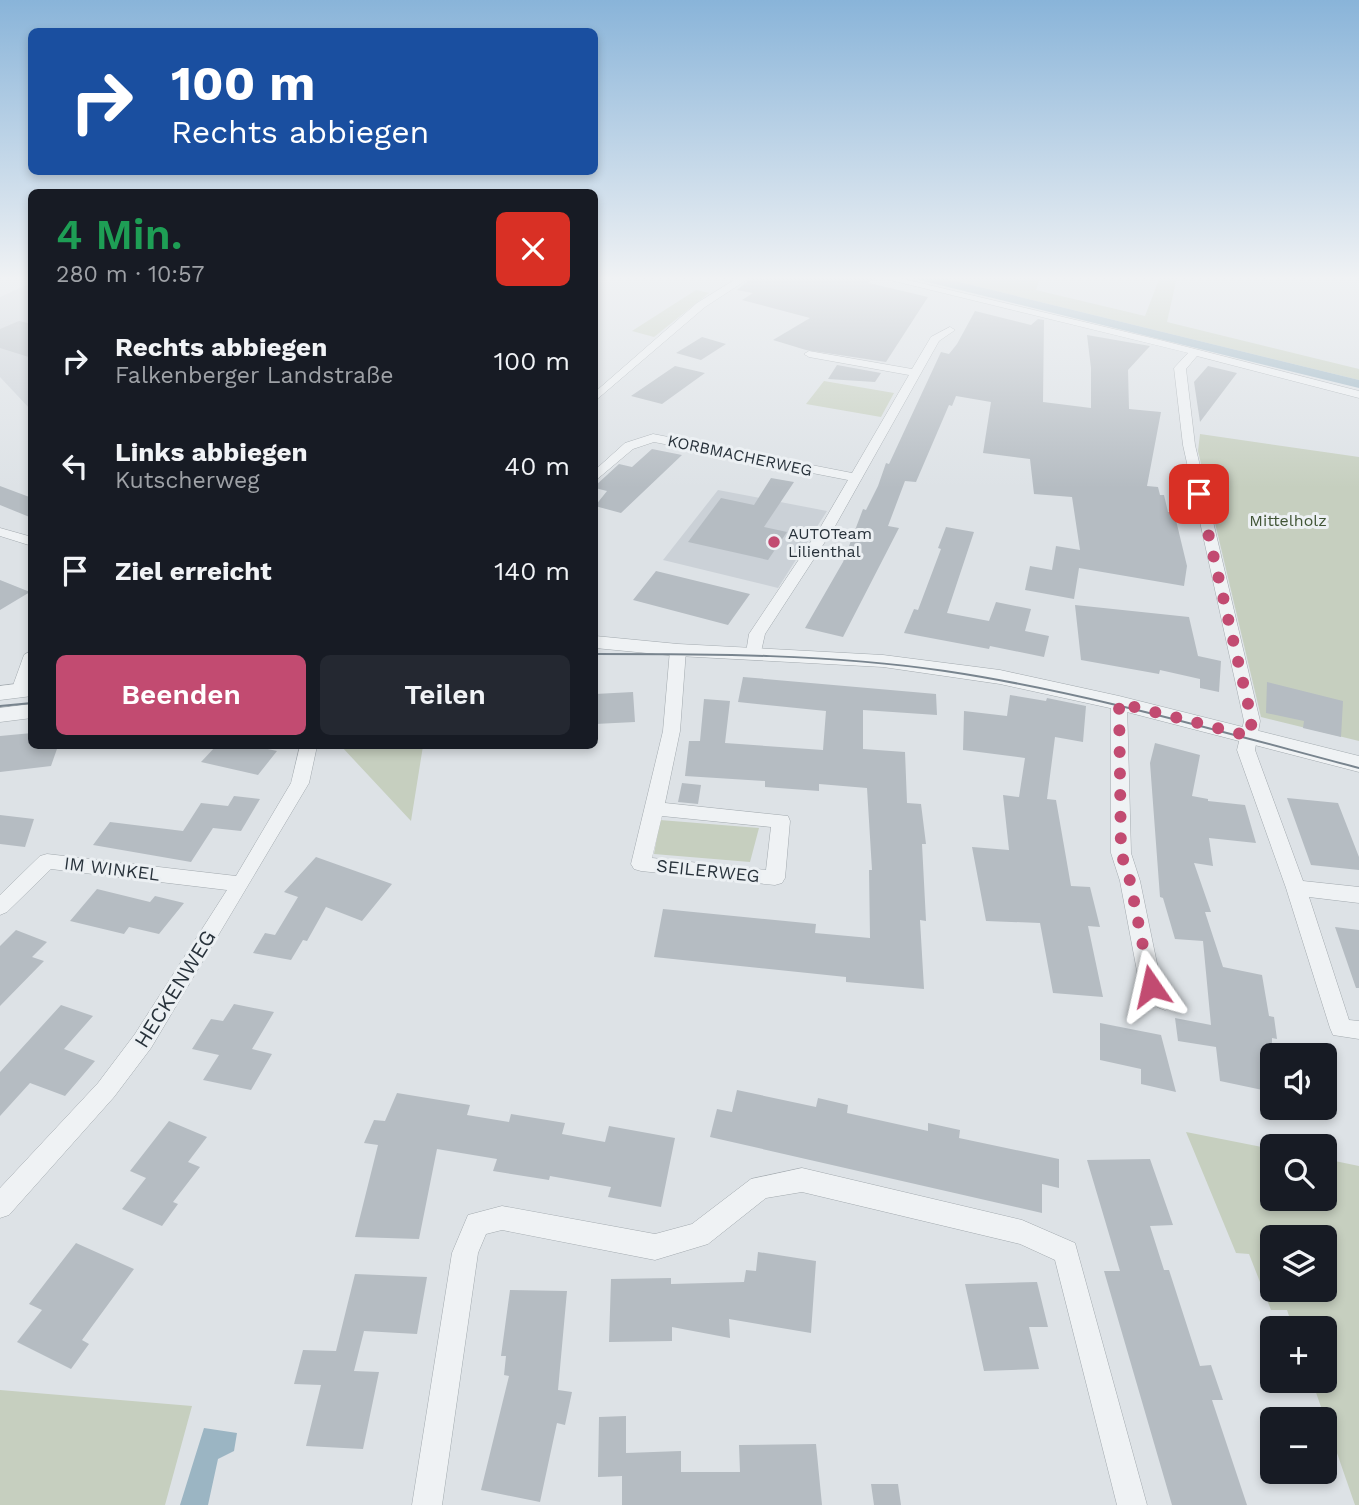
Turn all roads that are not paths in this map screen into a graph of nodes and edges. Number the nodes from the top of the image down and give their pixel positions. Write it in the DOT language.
graph roads {
  1 [pos="653,347"];
  2 [pos="931,347"];
  3 [pos="1170,347"];
  4 [pos="1194,353"];
  5 [pos="809,354"];
  6 [pos="917,373"];
  7 [pos="598,395"];
  8 [pos="1359,395"];
  9 [pos="598,474"];
  10 [pos="857,478"];
  11 [pos="0,532"];
  12 [pos="28,541"];
  13 [pos="598,642"];
  14 [pos="678,650"];
  15 [pos="754,653"];
  16 [pos="598,659"];
  17 [pos="28,665"];
  18 [pos="17,691"];
  19 [pos="1119,703"];
  20 [pos="28,712"];
  21 [pos="0,715"];
  22 [pos="1249,738"];
  23 [pos="307,749"];
  24 [pos="1359,764"];
  25 [pos="655,808"];
  26 [pos="242,884"];
  27 [pos="1296,888"];
  28 [pos="1359,895"];
  29 [pos="0,907"];
  30 [pos="1166,1001"];
  31 [pos="1359,1030"];
  32 [pos="0,1206"];
  33 [pos="427,1505"];
  34 [pos="1132,1505"];
  1 -- 7 [label="street"];
  2 -- 6 [label="street"];
  3 -- 4 [label="street"];
  4 -- 8 [label="street"];
  4 -- 22 [label="street"];
  5 -- 6 [label="street"];
  6 -- 10 [label="street"];
  9 -- 10 [label="street, KORBMACHERWEG"];
  10 -- 15 [label="street"];
  11 -- 12 [label="street"];
  13 -- 14 [label="street"];
  14 -- 15 [label="street"];
  14 -- 16 [label="street"];
  14 -- 25 [label="street, SEILERWEG"];
  15 -- 19 [label="street"];
  17 -- 18 [label="street"];
  19 -- 22 [label="street"];
  19 -- 30 [label="street"];
  20 -- 21 [label="street"];
  22 -- 24 [label="street"];
  22 -- 27 [label="street"];
  23 -- 26 [label="street, HECKENWEG"];
  25 -- 25 [label="street, SEILERWEG"];
  26 -- 29 [label="street, IM WINKEL"];
  26 -- 32 [label="street, HECKENWEG"];
  27 -- 28 [label="street"];
  27 -- 31 [label="street"];
  33 -- 34 [label="street"];
}
